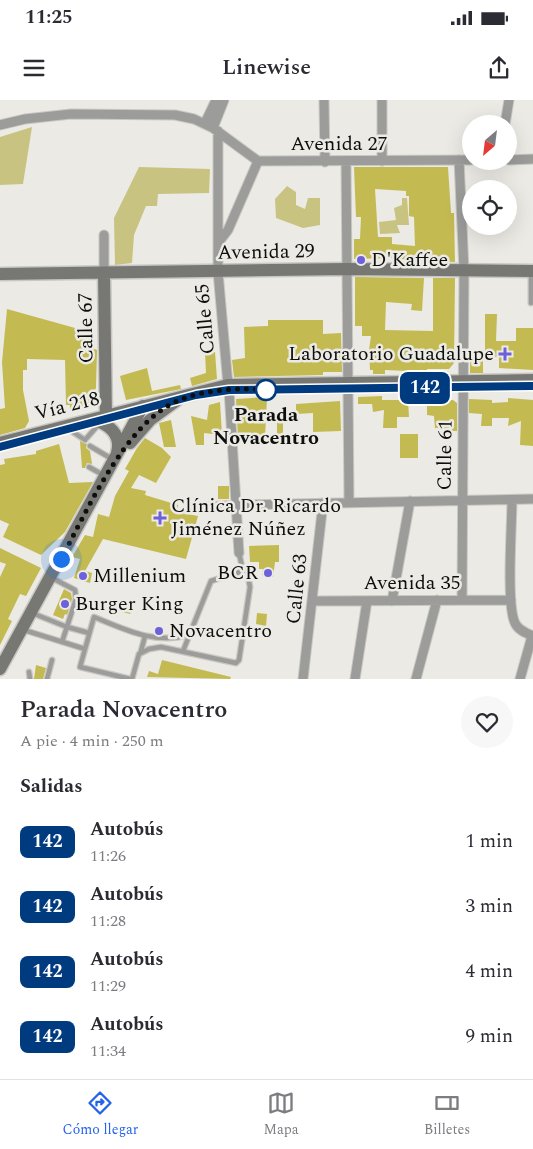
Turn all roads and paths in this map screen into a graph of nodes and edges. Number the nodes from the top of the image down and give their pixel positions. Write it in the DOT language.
graph roads {
  1 [pos="216,100"];
  2 [pos="224,100"];
  3 [pos="324,100"];
  4 [pos="382,100"];
  5 [pos="509,100"];
  6 [pos="506,115"];
  7 [pos="0,125"];
  8 [pos="212,127"];
  9 [pos="533,159"];
  10 [pos="459,160"];
  11 [pos="518,160"];
  12 [pos="258,161"];
  13 [pos="382,161"];
  14 [pos="325,162"];
  15 [pos="346,162"];
  16 [pos="104,235"];
  17 [pos="218,243"];
  18 [pos="347,269"];
  19 [pos="464,270"];
  20 [pos="532,271"];
  21 [pos="218,272"];
  22 [pos="0,274"];
  23 [pos="104,274"];
  24 [pos="531,303"];
  25 [pos="533,380"];
  26 [pos="464,384"];
  27 [pos="348,386"];
  28 [pos="533,386"];
  29 [pos="228,387"];
  30 [pos="176,401"];
  31 [pos="142,410"];
  32 [pos="104,420"];
  33 [pos="0,443"];
  34 [pos="90,446"];
  35 [pos="0,447"];
  36 [pos="115,460"];
  37 [pos="89,467"];
  38 [pos="106,476"];
  39 [pos="462,499"];
  40 [pos="512,500"];
  41 [pos="533,500"];
  42 [pos="410,501"];
  43 [pos="350,502"];
  44 [pos="323,503"];
  45 [pos="236,504"];
  46 [pos="193,508"];
  47 [pos="239,553"];
  48 [pos="243,571"];
  49 [pos="50,577"];
  50 [pos="314,600"];
  51 [pos="437,600"];
  52 [pos="462,600"];
  53 [pos="511,600"];
  54 [pos="367,601"];
  55 [pos="392,601"];
  56 [pos="31,612"];
  57 [pos="67,627"];
  58 [pos="22,629"];
  59 [pos="89,633"];
  60 [pos="188,635"];
  61 [pos="145,636"];
  62 [pos="533,636"];
  63 [pos="62,642"];
  64 [pos="85,649"];
  65 [pos="142,651"];
  66 [pos="183,651"];
  67 [pos="52,660"];
  68 [pos="0,669"];
  69 [pos="28,672"];
  70 [pos="30,679"];
  71 [pos="47,679"];
  72 [pos="131,679"];
  73 [pos="303,679"];
  74 [pos="354,679"];
  75 [pos="416,679"];
  76 [pos="520,679"];
  1 -- 8 [label="street, Calle 65"];
  2 -- 8 [label="street, Calle 65"];
  3 -- 14 [label="street"];
  4 -- 13 [label="street"];
  5 -- 6 [label="street"];
  7 -- 8 [label="street"];
  8 -- 12 [label="street"];
  8 -- 17 [label="street, Calle 65"];
  9 -- 11 [label="street"];
  10 -- 13 [label="street, Avenida 27"];
  10 -- 19 [label="street, Calle 61"];
  12 -- 14 [label="street, Avenida 27"];
  12 -- 17 [label="street"];
  13 -- 15 [label="street, Avenida 27"];
  14 -- 15 [label="street, Avenida 27"];
  15 -- 18 [label="street"];
  16 -- 23 [label="street, Calle 67"];
  17 -- 21 [label="street, Calle 65"];
  18 -- 19 [label="main road, Avenida 29"];
  18 -- 21 [label="main road, Avenida 29"];
  18 -- 27 [label="street"];
  19 -- 20 [label="main road, Avenida 29"];
  19 -- 26 [label="street, Calle 61"];
  20 -- 24 [label="lane"];
  21 -- 23 [label="main road, Avenida 29"];
  21 -- 29 [label="street, Calle 65"];
  22 -- 23 [label="main road, Avenida 29"];
  23 -- 32 [label="main road, Calle 67"];
  25 -- 26 [label="main road"];
  26 -- 27 [label="main road"];
  26 -- 28 [label="main road"];
  26 -- 39 [label="street, Calle 61"];
  27 -- 29 [label="main road"];
  27 -- 43 [label="street"];
  29 -- 30 [label="main road"];
  29 -- 31 [label="main road"];
  29 -- 45 [label="street, Calle 65"];
  30 -- 31 [label="main road"];
  30 -- 36 [label="main road"];
  31 -- 32 [label="main road, Vía 218"];
  31 -- 36 [label="main road"];
  32 -- 33 [label="main road, Vía 218"];
  32 -- 35 [label="main road, Vía 218"];
  32 -- 36 [label="main road"];
  34 -- 36 [label="lane"];
  36 -- 38 [label="main road"];
  37 -- 38 [label="lane"];
  38 -- 49 [label="main road"];
  39 -- 40 [label="street"];
  39 -- 42 [label="street"];
  39 -- 52 [label="street, Calle 61"];
  40 -- 41 [label="street"];
  40 -- 53 [label="street"];
  42 -- 43 [label="street"];
  42 -- 55 [label="street"];
  43 -- 44 [label="street"];
  44 -- 45 [label="street"];
  44 -- 50 [label="street, Calle 63"];
  45 -- 46 [label="street"];
  45 -- 47 [label="street, Calle 65"];
  47 -- 48 [label="lane"];
  48 -- 60 [label="lane"];
  48 -- 66 [label="lane"];
  49 -- 56 [label="main road"];
  49 -- 57 [label="lane"];
  50 -- 54 [label="street, Avenida 35"];
  50 -- 73 [label="street, Calle 63"];
  51 -- 52 [label="street, Avenida 35"];
  51 -- 55 [label="street, Avenida 35"];
  51 -- 75 [label="street"];
  52 -- 53 [label="street, Avenida 35"];
  53 -- 62 [label="street"];
  54 -- 55 [label="street, Avenida 35"];
  54 -- 74 [label="street"];
  56 -- 57 [label="lane"];
  56 -- 58 [label="main road"];
  57 -- 59 [label="lane"];
  57 -- 63 [label="lane"];
  58 -- 63 [label="lane"];
  58 -- 68 [label="main road"];
  59 -- 61 [label="lane"];
  59 -- 64 [label="lane"];
  60 -- 61 [label="lane"];
  60 -- 66 [label="lane"];
  61 -- 65 [label="lane"];
  62 -- 76 [label="street"];
  63 -- 64 [label="lane"];
  64 -- 72 [label="lane"];
  65 -- 66 [label="lane"];
  65 -- 72 [label="lane"];
  67 -- 71 [label="lane"];
  69 -- 70 [label="lane"];
}
